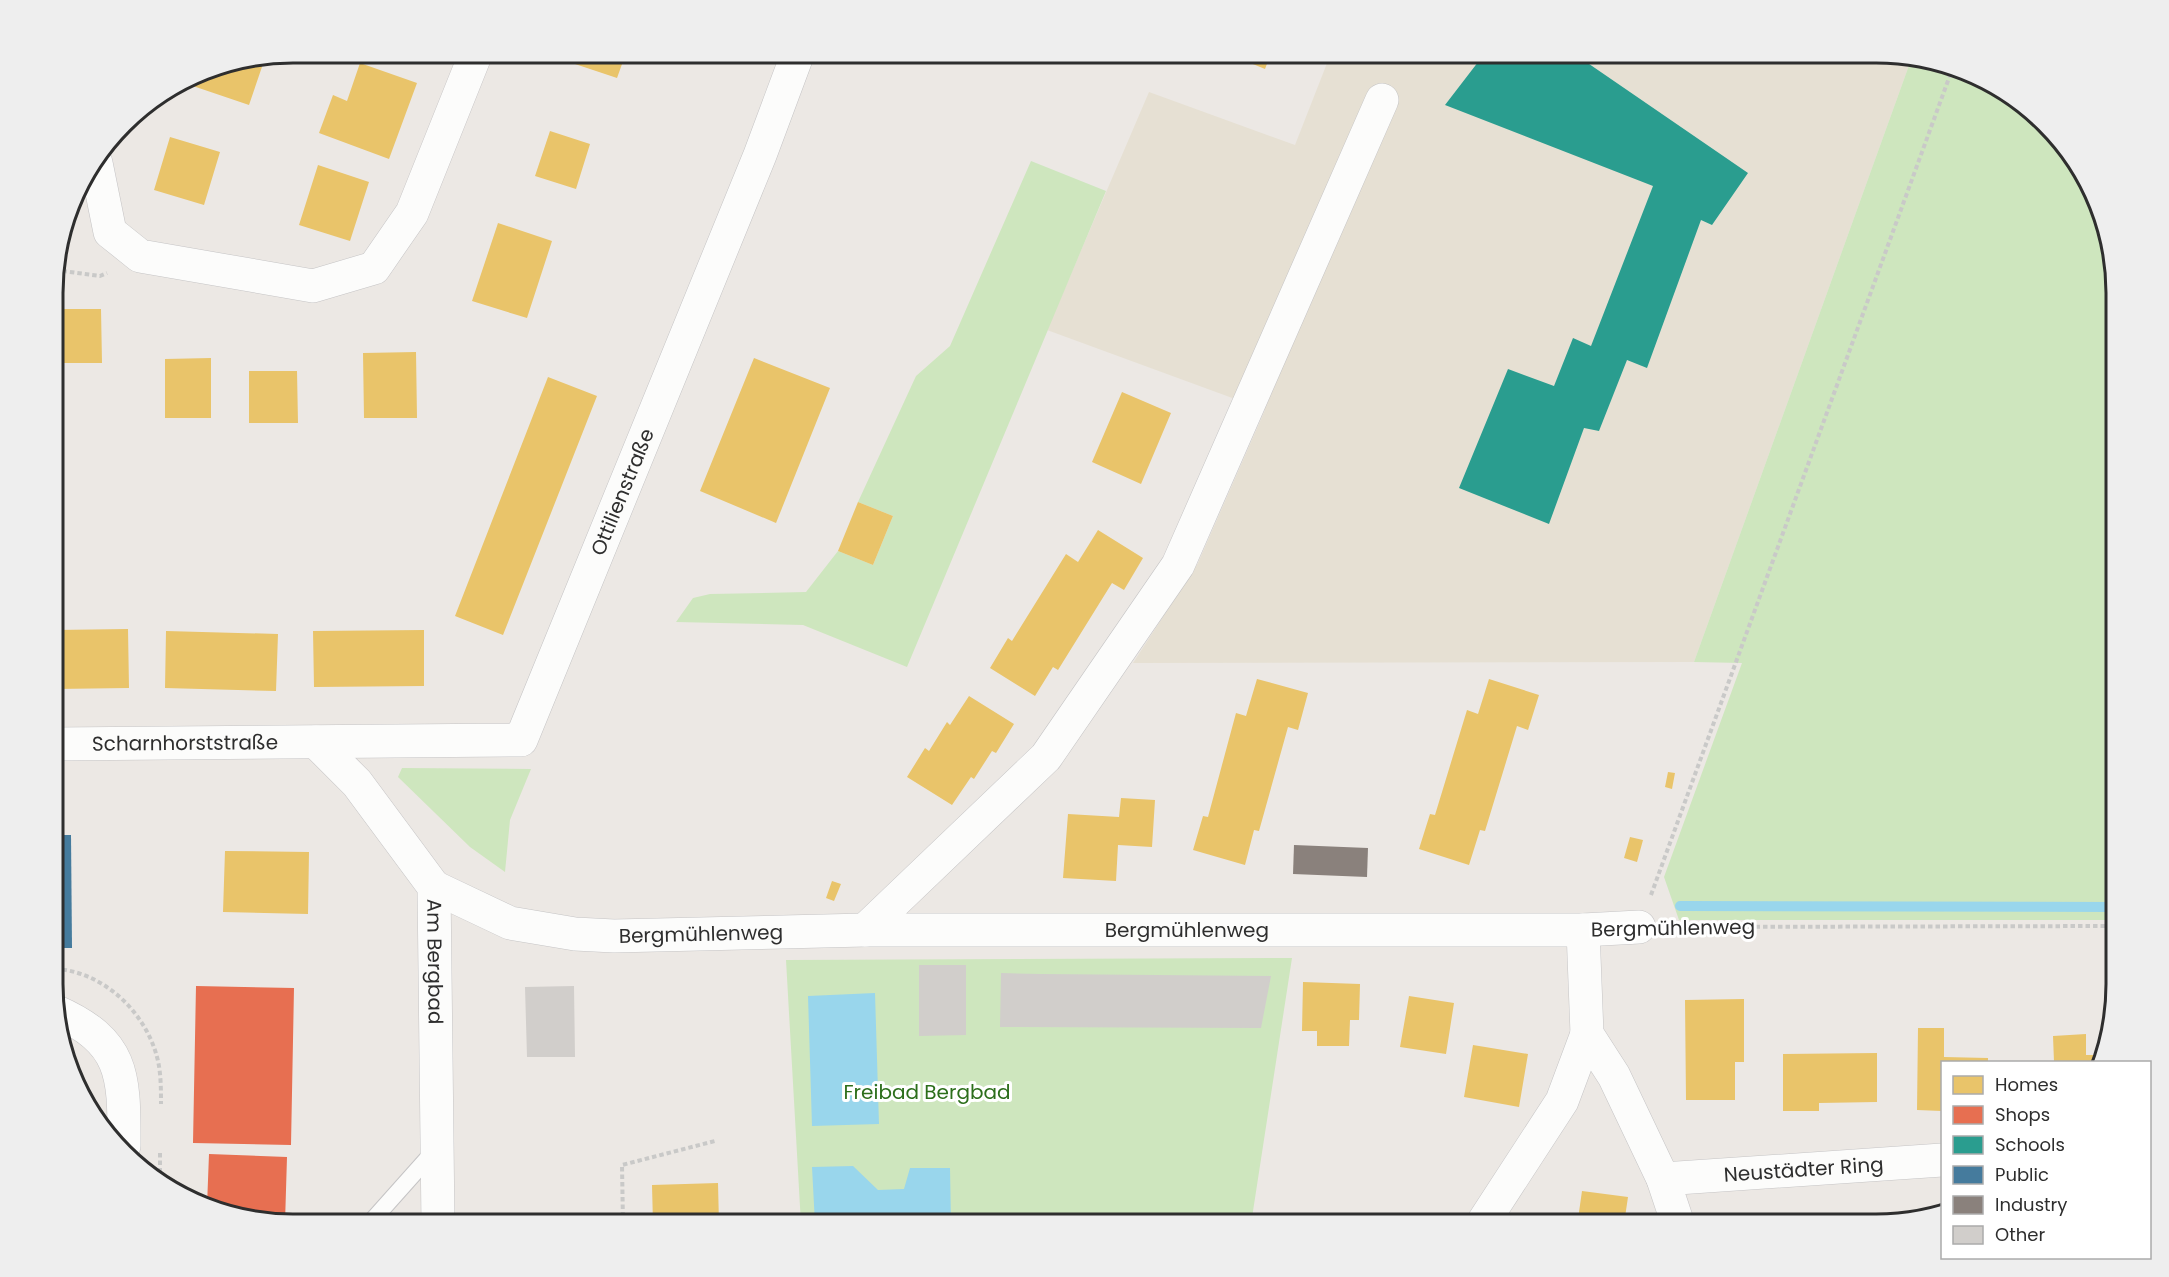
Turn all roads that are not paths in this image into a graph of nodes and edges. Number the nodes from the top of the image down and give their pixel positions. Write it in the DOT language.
graph roads {
  1 [pos="472,63"];
  2 [pos="794,63"];
  3 [pos="1382,100"];
  4 [pos="98,172"];
  5 [pos="316,742"];
  6 [pos="63,744"];
  7 [pos="434,886"];
  8 [pos="1639,927"];
  9 [pos="865,930"];
  10 [pos="1583,930"];
  11 [pos="65,1017"];
  12 [pos="1587,1034"];
  13 [pos="124,1140"];
  14 [pos="438,1147"];
  15 [pos="1941,1160"];
  16 [pos="1664,1179"];
  17 [pos="378,1214"];
  18 [pos="438,1214"];
  19 [pos="1489,1214"];
  20 [pos="1675,1214"];
  1 -- 4 [label="street"];
  2 -- 5 [label="street, Ottilienstraße"];
  3 -- 9 [label="street"];
  5 -- 6 [label="street, Scharnhorststraße"];
  5 -- 7 [label="street, Am Bergbad"];
  7 -- 9 [label="street, Bergmühlenweg"];
  7 -- 14 [label="street, Am Bergbad"];
  8 -- 10 [label="street, Bergmühlenweg"];
  9 -- 10 [label="street, Bergmühlenweg"];
  10 -- 12 [label="street"];
  11 -- 13 [label="street"];
  12 -- 16 [label="street"];
  12 -- 19 [label="street"];
  14 -- 17 [label="lane"];
  14 -- 18 [label="street, Am Bergbad"];
  15 -- 16 [label="street, Neustädter Ring"];
  16 -- 20 [label="street"];
}
